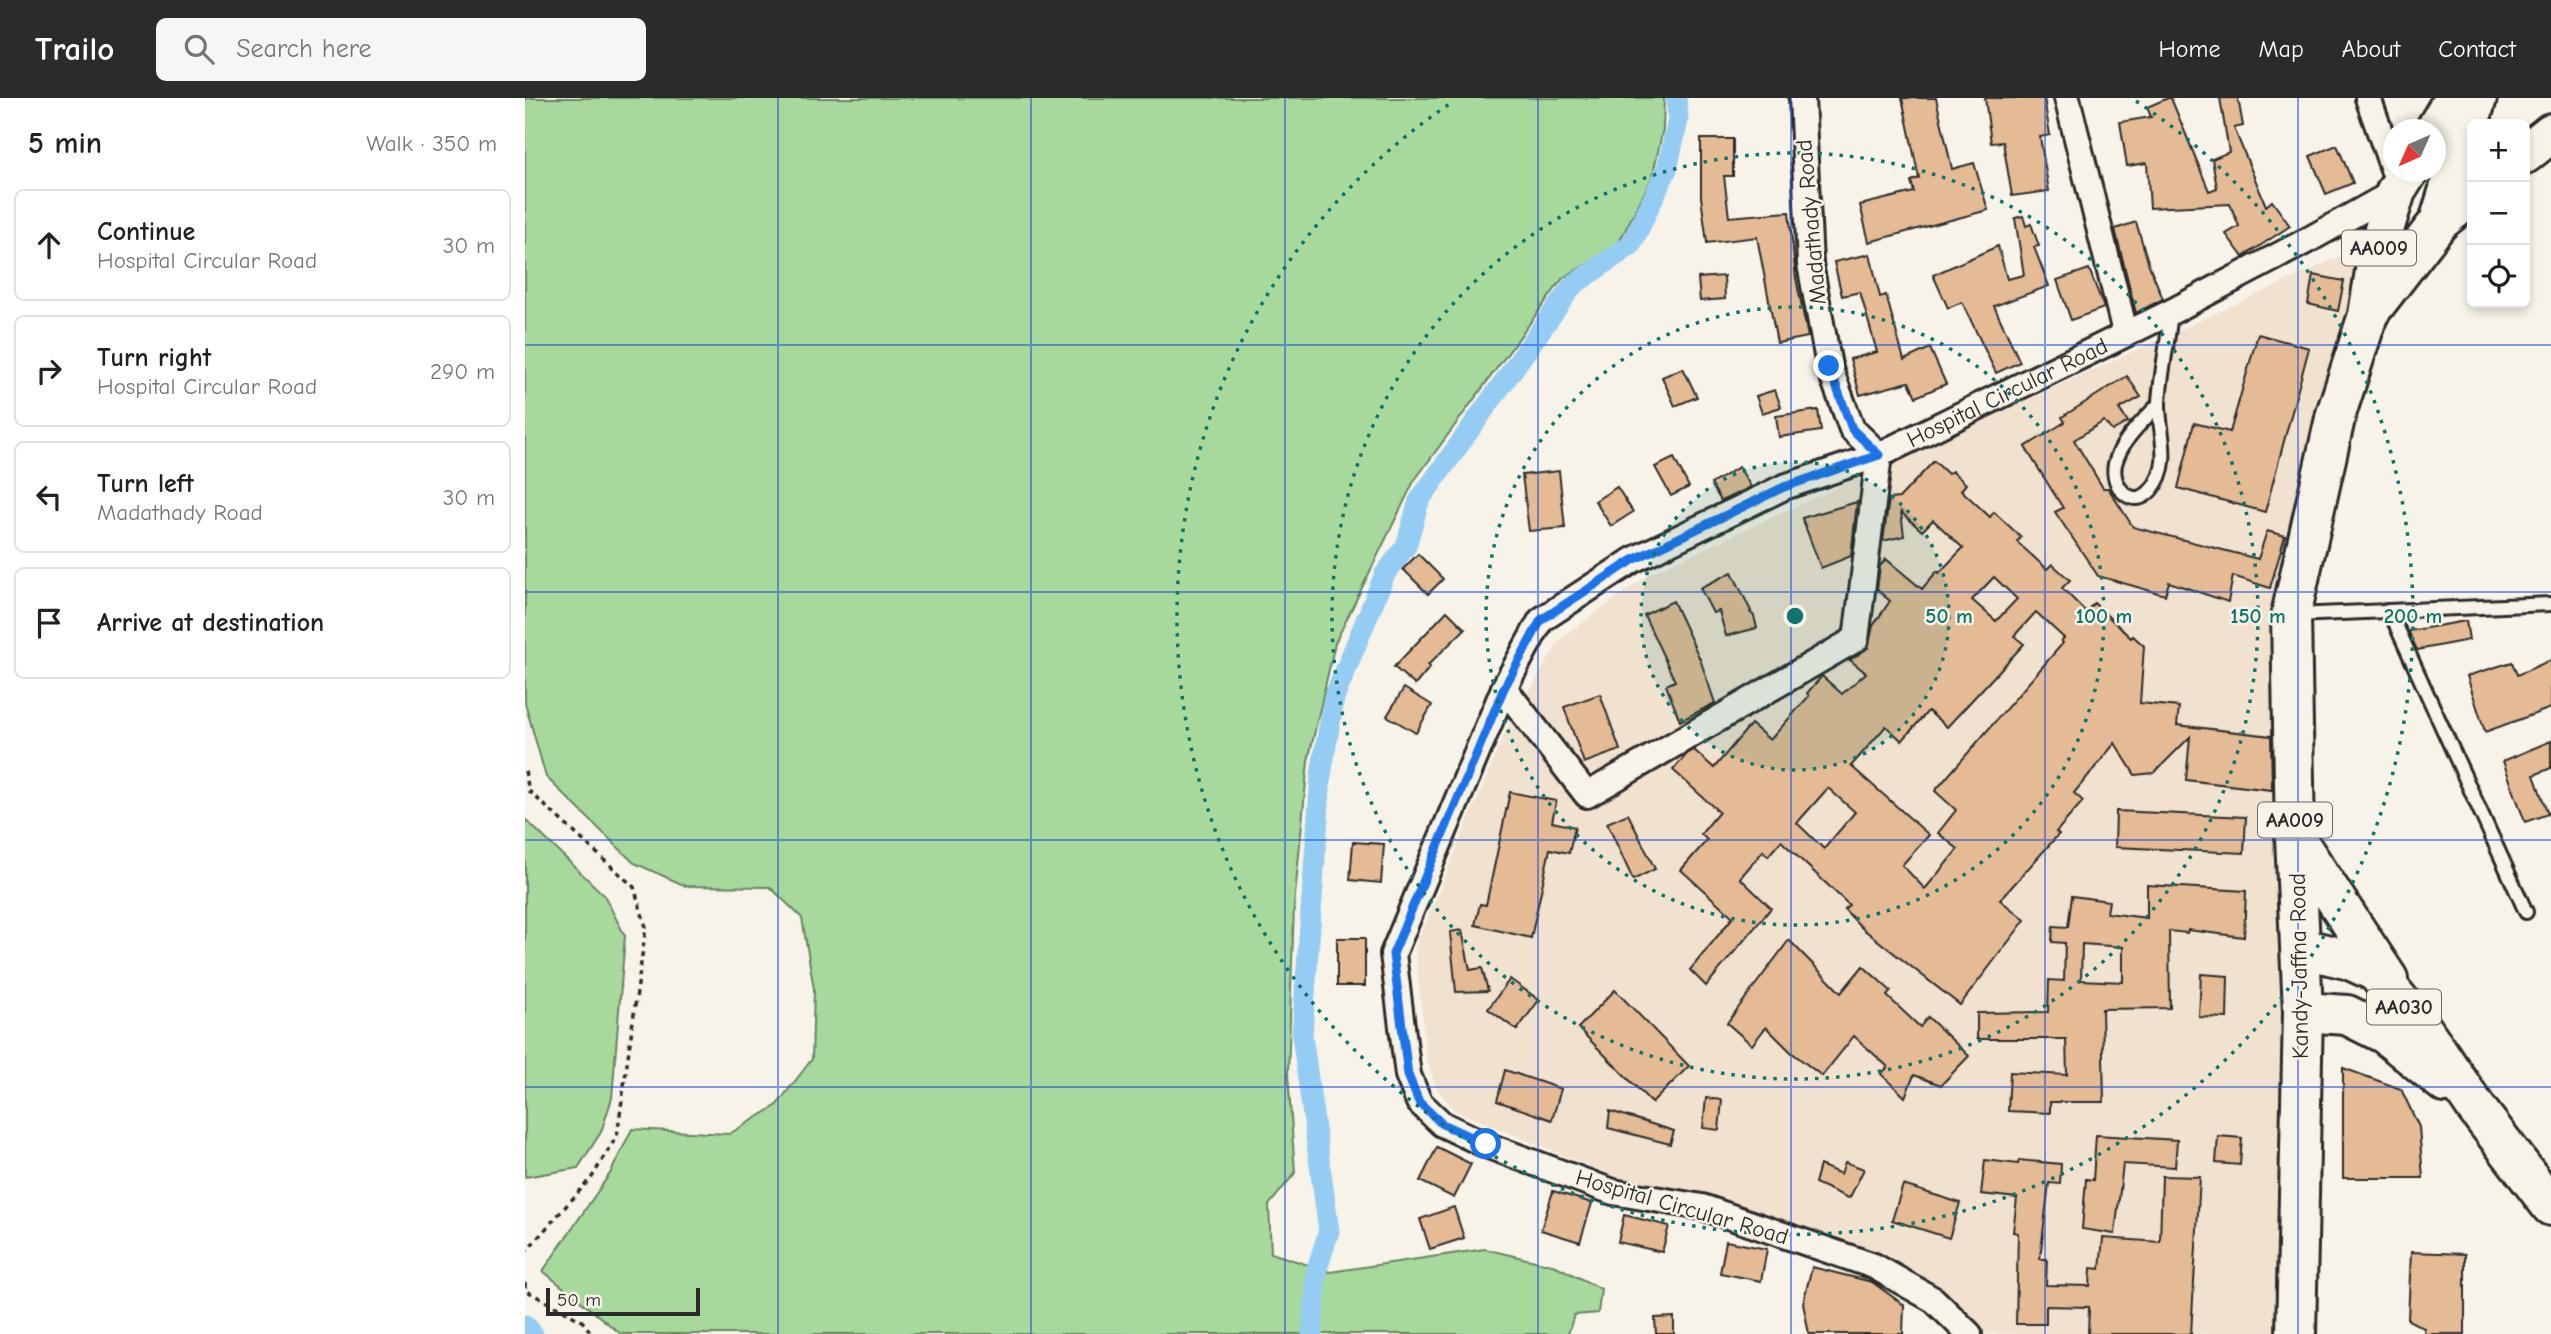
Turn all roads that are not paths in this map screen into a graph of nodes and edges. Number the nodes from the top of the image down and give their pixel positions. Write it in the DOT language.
graph roads {
  1 [pos="1802,98"];
  2 [pos="2067,98"];
  3 [pos="2368,98"];
  4 [pos="2474,107"];
  5 [pos="2384,119"];
  6 [pos="2446,124"];
  7 [pos="2551,133"];
  8 [pos="2530,139"];
  9 [pos="2446,147"];
  10 [pos="2530,150"];
  11 [pos="2413,182"];
  12 [pos="2421,182"];
  13 [pos="2428,182"];
  14 [pos="2439,222"];
  15 [pos="2384,230"];
  16 [pos="2310,239"];
  17 [pos="2171,312"];
  18 [pos="2368,315"];
  19 [pos="2125,332"];
  20 [pos="2159,404"];
  21 [pos="1879,455"];
  22 [pos="2551,604"];
  23 [pos="2390,612"];
  24 [pos="2291,615"];
  25 [pos="1504,688"];
  26 [pos="2295,837"];
  27 [pos="2526,912"];
  28 [pos="2301,948"];
  29 [pos="2303,1012"];
  30 [pos="2423,1030"];
  31 [pos="2476,1108"];
  32 [pos="2551,1206"];
  33 [pos="1969,1334"];
  34 [pos="2296,1334"];
  1 -- 21 [label="street, Madathady Road"];
  2 -- 19 [label="street"];
  3 -- 5 [label="street"];
  4 -- 6 [label="highway"];
  4 -- 9 [label="highway, Kandy-Jaffna Road"];
  7 -- 8 [label="highway"];
  7 -- 10 [label="highway"];
  11 -- 16 [label="street, Hospital Circular Road"];
  12 -- 15 [label="highway, Kandy-Jaffna Road / AA009"];
  13 -- 14 [label="highway, AA009"];
  14 -- 15 [label="highway, Hospital Circular Road"];
  14 -- 18 [label="highway, Kandy-Jaffna Road / AA009"];
  15 -- 16 [label="street, Hospital Circular Road"];
  15 -- 18 [label="highway, Kandy-Jaffna Road / AA009"];
  16 -- 17 [label="street, Hospital Circular Road"];
  17 -- 19 [label="street, Hospital Circular Road"];
  17 -- 20 [label="lane"];
  18 -- 24 [label="highway, Kandy-Jaffna Road / AA009"];
  19 -- 21 [label="street, Hospital Circular Road"];
  20 -- 20 [label="lane"];
  21 -- 25 [label="street, Hospital Circular Road"];
  21 -- 25 [label="street"];
  22 -- 23 [label="lane"];
  23 -- 24 [label="lane"];
  23 -- 27 [label="lane"];
  24 -- 26 [label="highway, Kandy-Jaffna Road / AA009"];
  25 -- 33 [label="street, Hospital Circular Road"];
  26 -- 28 [label="highway, Kandy-Jaffna Road / AA009"];
  26 -- 30 [label="highway"];
  28 -- 29 [label="highway, Kandy-Jaffna Road / AA009"];
  28 -- 30 [label="highway, AA030"];
  29 -- 31 [label="highway, AA030"];
  29 -- 34 [label="highway, Kandy-Jaffna Road / AA009"];
  30 -- 31 [label="highway, AA030"];
  31 -- 32 [label="highway, AA030"];
}
